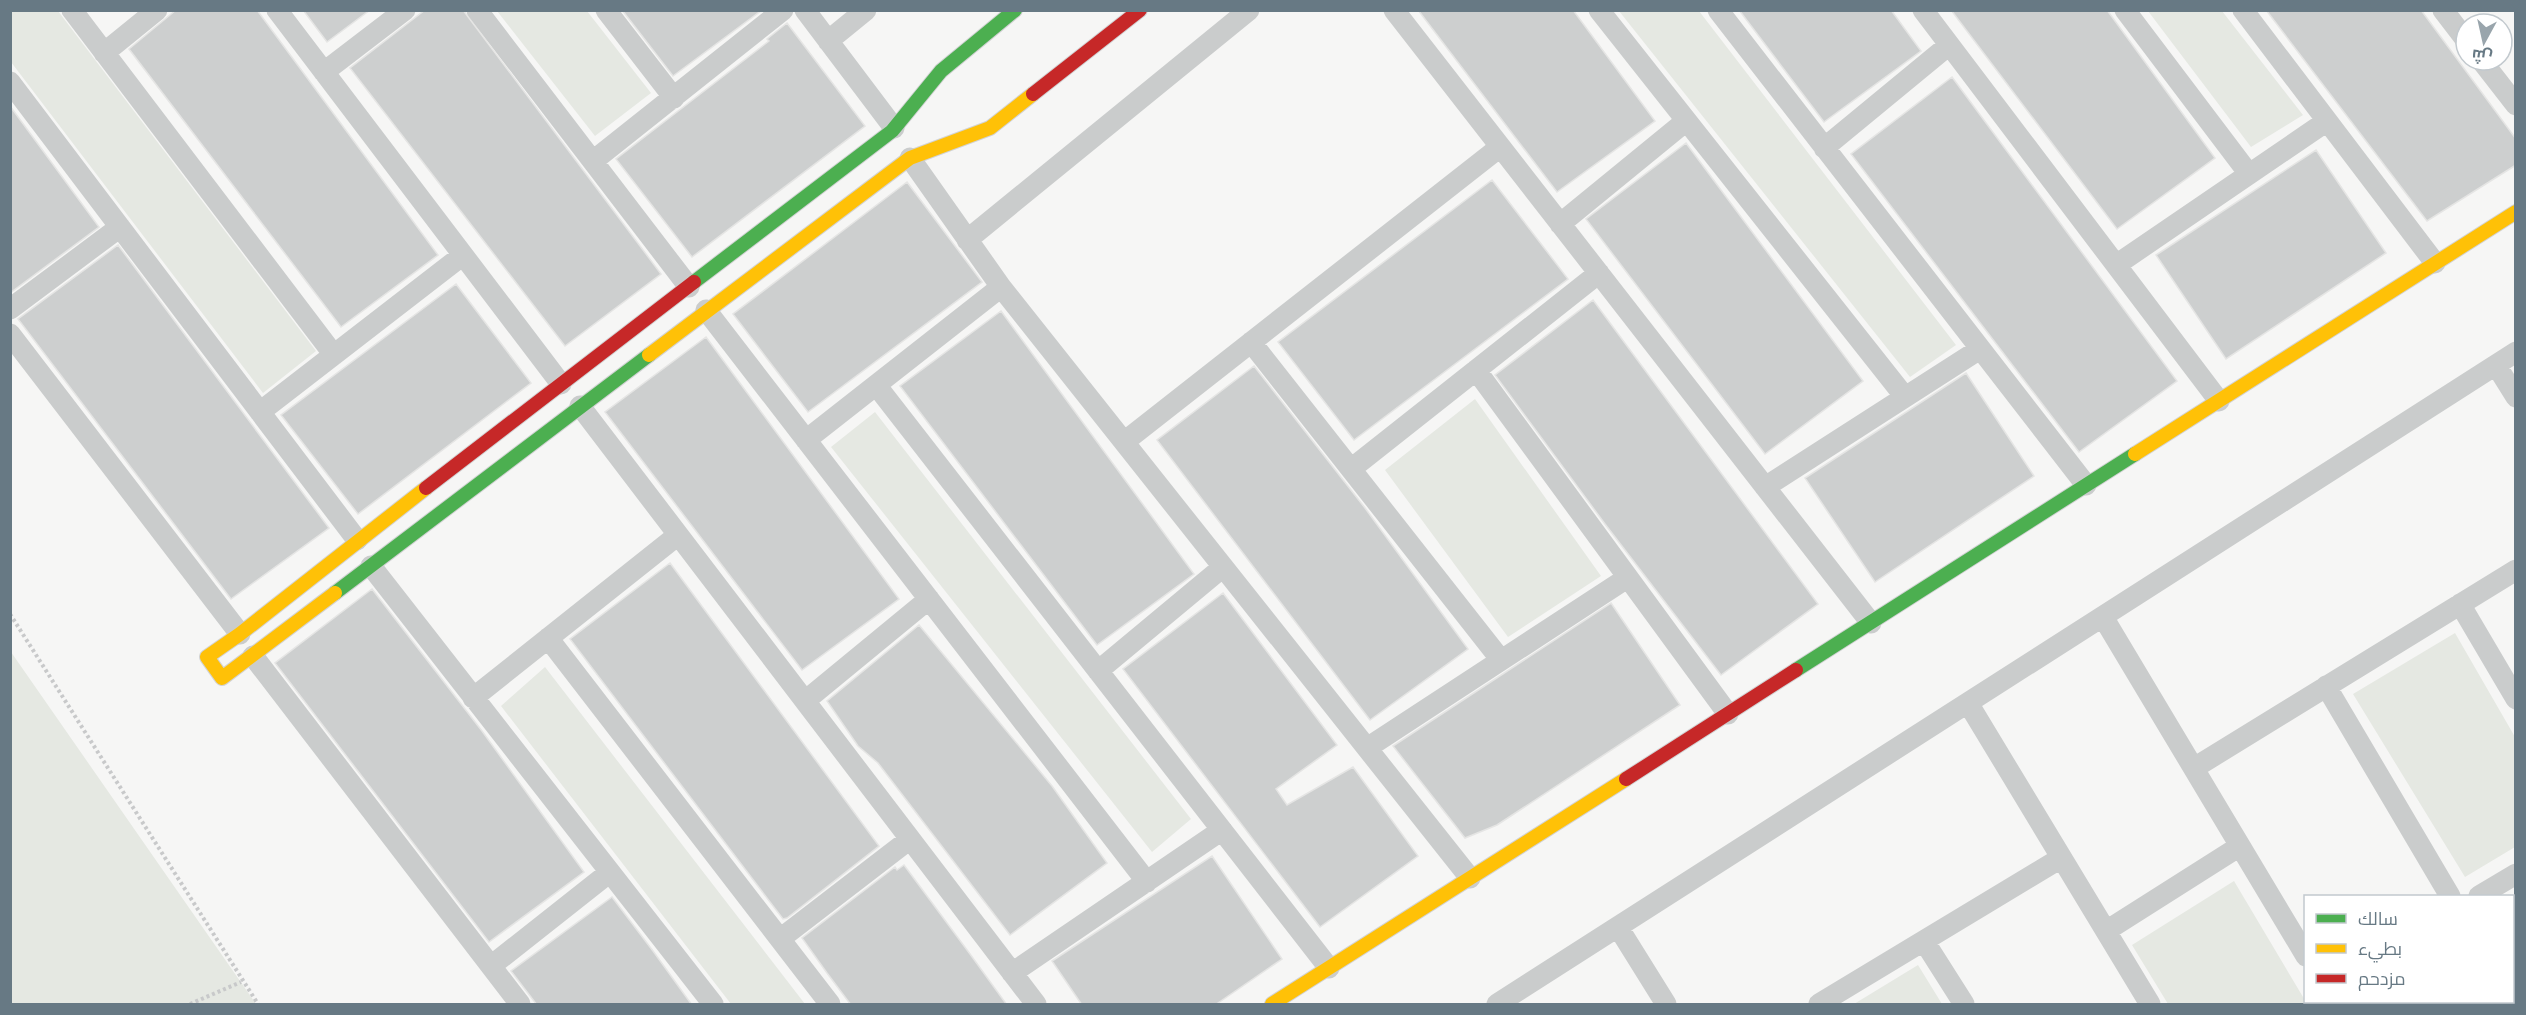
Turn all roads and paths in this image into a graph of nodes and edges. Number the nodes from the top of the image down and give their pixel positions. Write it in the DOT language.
graph roads {
  1 [pos="72,10"];
  2 [pos="157,10"];
  3 [pos="277,10"];
  4 [pos="405,10"];
  5 [pos="477,10"];
  6 [pos="606,10"];
  7 [pos="783,10"];
  8 [pos="805,10"];
  9 [pos="866,10"];
  10 [pos="1015,10"];
  11 [pos="1140,10"];
  12 [pos="1249,10"];
  13 [pos="1394,10"];
  14 [pos="1599,10"];
  15 [pos="1718,10"];
  16 [pos="1923,10"];
  17 [pos="2126,10"];
  18 [pos="2243,10"];
  19 [pos="2443,10"];
  20 [pos="2454,24"];
  21 [pos="828,41"];
  22 [pos="1950,45"];
  23 [pos="104,53"];
  24 [pos="324,72"];
  25 [pos="2490,72"];
  26 [pos="10,82"];
  27 [pos="674,98"];
  28 [pos="2516,105"];
  29 [pos="1686,121"];
  30 [pos="2327,121"];
  31 [pos="894,128"];
  32 [pos="1500,147"];
  33 [pos="1824,148"];
  34 [pos="910,158"];
  35 [pos="593,161"];
  36 [pos="2249,174"];
  37 [pos="2516,212"];
  38 [pos="1560,224"];
  39 [pos="120,227"];
  40 [pos="967,240"];
  41 [pos="463,255"];
  42 [pos="2435,263"];
  43 [pos="2116,265"];
  44 [pos="1599,273"];
  45 [pos="689,287"];
  46 [pos="1001,287"];
  47 [pos="10,309"];
  48 [pos="706,310"];
  49 [pos="10,334"];
  50 [pos="1251,342"];
  51 [pos="632,348"];
  52 [pos="1980,349"];
  53 [pos="2516,352"];
  54 [pos="333,355"];
  55 [pos="2496,365"];
  56 [pos="1476,370"];
  57 [pos="561,384"];
  58 [pos="876,385"];
  59 [pos="1905,397"];
  60 [pos="2516,397"];
  61 [pos="2219,401"];
  62 [pos="580,406"];
  63 [pos="260,411"];
  64 [pos="806,440"];
  65 [pos="1124,442"];
  66 [pos="1351,469"];
  67 [pos="2086,485"];
  68 [pos="1765,487"];
  69 [pos="678,535"];
  70 [pos="357,540"];
  71 [pos="371,566"];
  72 [pos="1223,567"];
  73 [pos="2516,570"];
  74 [pos="1627,578"];
  75 [pos="929,599"];
  76 [pos="2460,604"];
  77 [pos="10,614"];
  78 [pos="2103,616"];
  79 [pos="1870,623"];
  80 [pos="240,634"];
  81 [pos="548,638"];
  82 [pos="253,656"];
  83 [pos="1501,660"];
  84 [pos="1098,671"];
  85 [pos="2326,686"];
  86 [pos="473,698"];
  87 [pos="2516,699"];
  88 [pos="805,701"];
  89 [pos="1968,703"];
  90 [pos="1728,714"];
  91 [pos="1367,748"];
  92 [pos="2194,768"];
  93 [pos="1222,830"];
  94 [pos="910,839"];
  95 [pos="2240,846"];
  96 [pos="2061,858"];
  97 [pos="610,872"];
  98 [pos="2516,874"];
  99 [pos="1470,878"];
  100 [pos="1147,882"];
  101 [pos="2449,895"];
  102 [pos="2482,895"];
  103 [pos="1618,927"];
  104 [pos="2106,931"];
  105 [pos="780,939"];
  106 [pos="1924,941"];
  107 [pos="2304,953"];
  108 [pos="491,966"];
  109 [pos="1329,968"];
  110 [pos="1012,973"];
  111 [pos="242,982"];
  112 [pos="190,1005"];
  113 [pos="258,1005"];
  114 [pos="520,1005"];
  115 [pos="713,1005"];
  116 [pos="830,1005"];
  117 [pos="1036,1005"];
  118 [pos="1272,1005"];
  119 [pos="1497,1005"];
  120 [pos="1666,1005"];
  121 [pos="1819,1005"];
  122 [pos="1964,1005"];
  123 [pos="2150,1005"];
  1 -- 23 [label="street"];
  2 -- 23 [label="street"];
  3 -- 24 [label="street"];
  4 -- 24 [label="street"];
  5 -- 35 [label="street"];
  6 -- 27 [label="street"];
  7 -- 27 [label="street"];
  8 -- 21 [label="street"];
  9 -- 21 [label="street"];
  10 -- 31 [label="street"];
  11 -- 34 [label="street"];
  12 -- 40 [label="street"];
  13 -- 32 [label="street"];
  14 -- 29 [label="street"];
  15 -- 33 [label="street"];
  16 -- 22 [label="street"];
  17 -- 36 [label="street"];
  18 -- 30 [label="street"];
  19 -- 20 [label="street"];
  21 -- 31 [label="street"];
  22 -- 33 [label="street"];
  22 -- 43 [label="street"];
  23 -- 54 [label="street"];
  24 -- 41 [label="street"];
  25 -- 28 [label="street"];
  26 -- 39 [label="street"];
  27 -- 35 [label="street"];
  29 -- 38 [label="street"];
  29 -- 59 [label="street"];
  30 -- 36 [label="street"];
  30 -- 42 [label="street"];
  31 -- 45 [label="street"];
  32 -- 38 [label="street"];
  32 -- 50 [label="street"];
  33 -- 52 [label="street"];
  34 -- 40 [label="street"];
  34 -- 48 [label="street"];
  35 -- 45 [label="street"];
  36 -- 43 [label="street"];
  37 -- 42 [label="street"];
  38 -- 44 [label="street"];
  39 -- 47 [label="street"];
  39 -- 63 [label="street"];
  40 -- 46 [label="street"];
  41 -- 54 [label="street"];
  41 -- 57 [label="street"];
  42 -- 61 [label="street"];
  43 -- 61 [label="street"];
  44 -- 56 [label="street"];
  44 -- 68 [label="street"];
  45 -- 51 [label="street"];
  46 -- 58 [label="street"];
  46 -- 65 [label="street"];
  48 -- 51 [label="street"];
  48 -- 64 [label="street"];
  49 -- 80 [label="street"];
  50 -- 65 [label="street"];
  50 -- 66 [label="street"];
  51 -- 57 [label="street"];
  51 -- 62 [label="street"];
  52 -- 59 [label="street"];
  52 -- 67 [label="street"];
  53 -- 55 [label="street"];
  54 -- 63 [label="street"];
  55 -- 60 [label="street"];
  55 -- 78 [label="street"];
  56 -- 66 [label="street"];
  56 -- 74 [label="street"];
  57 -- 70 [label="street"];
  58 -- 64 [label="street"];
  58 -- 84 [label="street"];
  59 -- 68 [label="street"];
  61 -- 67 [label="street"];
  62 -- 69 [label="street"];
  62 -- 71 [label="street"];
  63 -- 70 [label="street"];
  64 -- 75 [label="street"];
  65 -- 72 [label="street"];
  66 -- 83 [label="street"];
  67 -- 79 [label="street"];
  68 -- 79 [label="street"];
  69 -- 81 [label="street"];
  69 -- 88 [label="street"];
  70 -- 80 [label="street"];
  71 -- 82 [label="street"];
  71 -- 86 [label="street"];
  72 -- 84 [label="street"];
  72 -- 91 [label="street"];
  73 -- 76 [label="street"];
  74 -- 83 [label="street"];
  74 -- 90 [label="street"];
  75 -- 88 [label="street"];
  75 -- 100 [label="street"];
  76 -- 85 [label="street"];
  76 -- 87 [label="street"];
  77 -- 111 [label="path"];
  78 -- 89 [label="street"];
  78 -- 92 [label="street"];
  79 -- 90 [label="street"];
  80 -- 82 [label="street"];
  81 -- 86 [label="street"];
  81 -- 105 [label="street"];
  82 -- 108 [label="street"];
  83 -- 91 [label="street"];
  84 -- 93 [label="street"];
  85 -- 92 [label="street"];
  85 -- 101 [label="street"];
  86 -- 97 [label="street"];
  88 -- 94 [label="street"];
  89 -- 96 [label="street"];
  89 -- 103 [label="street"];
  90 -- 99 [label="street"];
  91 -- 99 [label="street"];
  92 -- 95 [label="street"];
  93 -- 100 [label="street"];
  93 -- 109 [label="street"];
  94 -- 105 [label="street"];
  94 -- 110 [label="street"];
  95 -- 104 [label="street"];
  95 -- 107 [label="street"];
  96 -- 104 [label="street"];
  96 -- 106 [label="street"];
  97 -- 108 [label="street"];
  97 -- 115 [label="street"];
  98 -- 102 [label="street"];
  99 -- 109 [label="street"];
  100 -- 110 [label="street"];
  103 -- 119 [label="street"];
  103 -- 120 [label="street"];
  104 -- 123 [label="street"];
  105 -- 116 [label="street"];
  106 -- 121 [label="street"];
  106 -- 122 [label="street"];
  108 -- 114 [label="street"];
  109 -- 118 [label="street"];
  110 -- 117 [label="street"];
  111 -- 112 [label="path"];
  111 -- 113 [label="path"];
}
